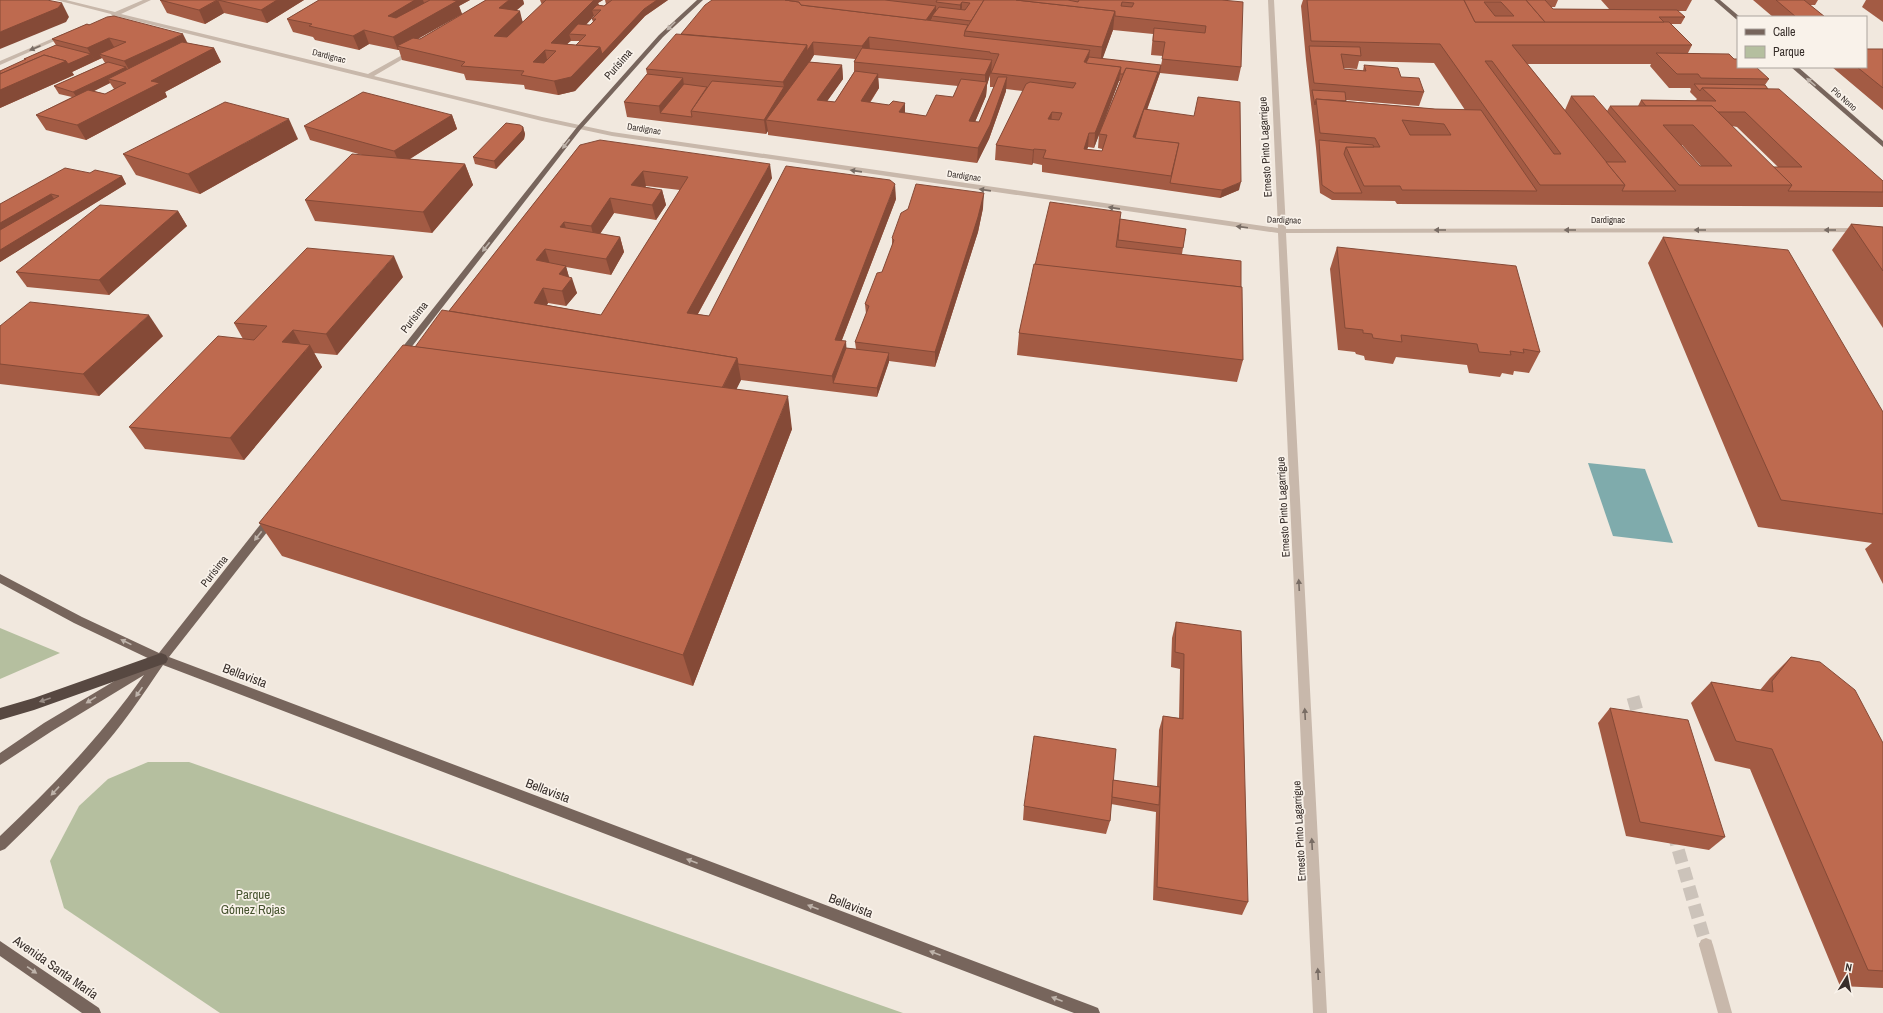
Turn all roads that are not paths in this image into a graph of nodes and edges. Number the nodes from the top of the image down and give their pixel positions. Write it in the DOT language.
graph roads {
  1 [pos="59,0"];
  2 [pos="148,0"];
  3 [pos="700,0"];
  4 [pos="1271,0"];
  5 [pos="1717,0"];
  6 [pos="115,14"];
  7 [pos="1737,17"];
  8 [pos="103,19"];
  9 [pos="70,33"];
  10 [pos="421,46"];
  11 [pos="0,63"];
  12 [pos="1795,68"];
  13 [pos="369,76"];
  14 [pos="579,128"];
  15 [pos="1883,145"];
  16 [pos="1883,230"];
  17 [pos="1281,231"];
  18 [pos="393,364"];
  19 [pos="276,513"];
  20 [pos="0,578"];
  21 [pos="161,659"];
  22 [pos="0,714"];
  23 [pos="0,760"];
  24 [pos="0,845"];
  25 [pos="1706,945"];
  26 [pos="0,948"];
  27 [pos="94,1013"];
  28 [pos="1093,1013"];
  29 [pos="1320,1013"];
  30 [pos="1725,1013"];
  1 -- 6 [label="street, Dardignac"];
  2 -- 6 [label="street"];
  3 -- 14 [label="main road, Purísima, one-way"];
  4 -- 17 [label="street, Ernesto Pinto Lagarrigue"];
  5 -- 7 [label="main road"];
  6 -- 8 [label="street"];
  6 -- 13 [label="street, Dardignac"];
  9 -- 11 [label="street, one-way"];
  10 -- 13 [label="street"];
  15 -- 12 [label="main road, Pío Nono, one-way"];
  13 -- 14 [label="street, Dardignac"];
  17 -- 14 [label="street, Dardignac, one-way"];
  14 -- 18 [label="main road, Purísima, one-way"];
  16 -- 17 [label="street, Dardignac, one-way"];
  29 -- 17 [label="street, Ernesto Pinto Lagarrigue, one-way"];
  19 -- 21 [label="main road, Purísima, one-way"];
  21 -- 20 [label="main road, Bellavista, one-way"];
  21 -- 22 [label="highway, one-way"];
  21 -- 23 [label="main road, Purísima, one-way"];
  21 -- 24 [label="main road, Purísima, one-way"];
  28 -- 21 [label="main road, Bellavista, one-way"];
  25 -- 30 [label="street"];
  26 -- 27 [label="main road, Avenida Santa María, one-way"];
}
